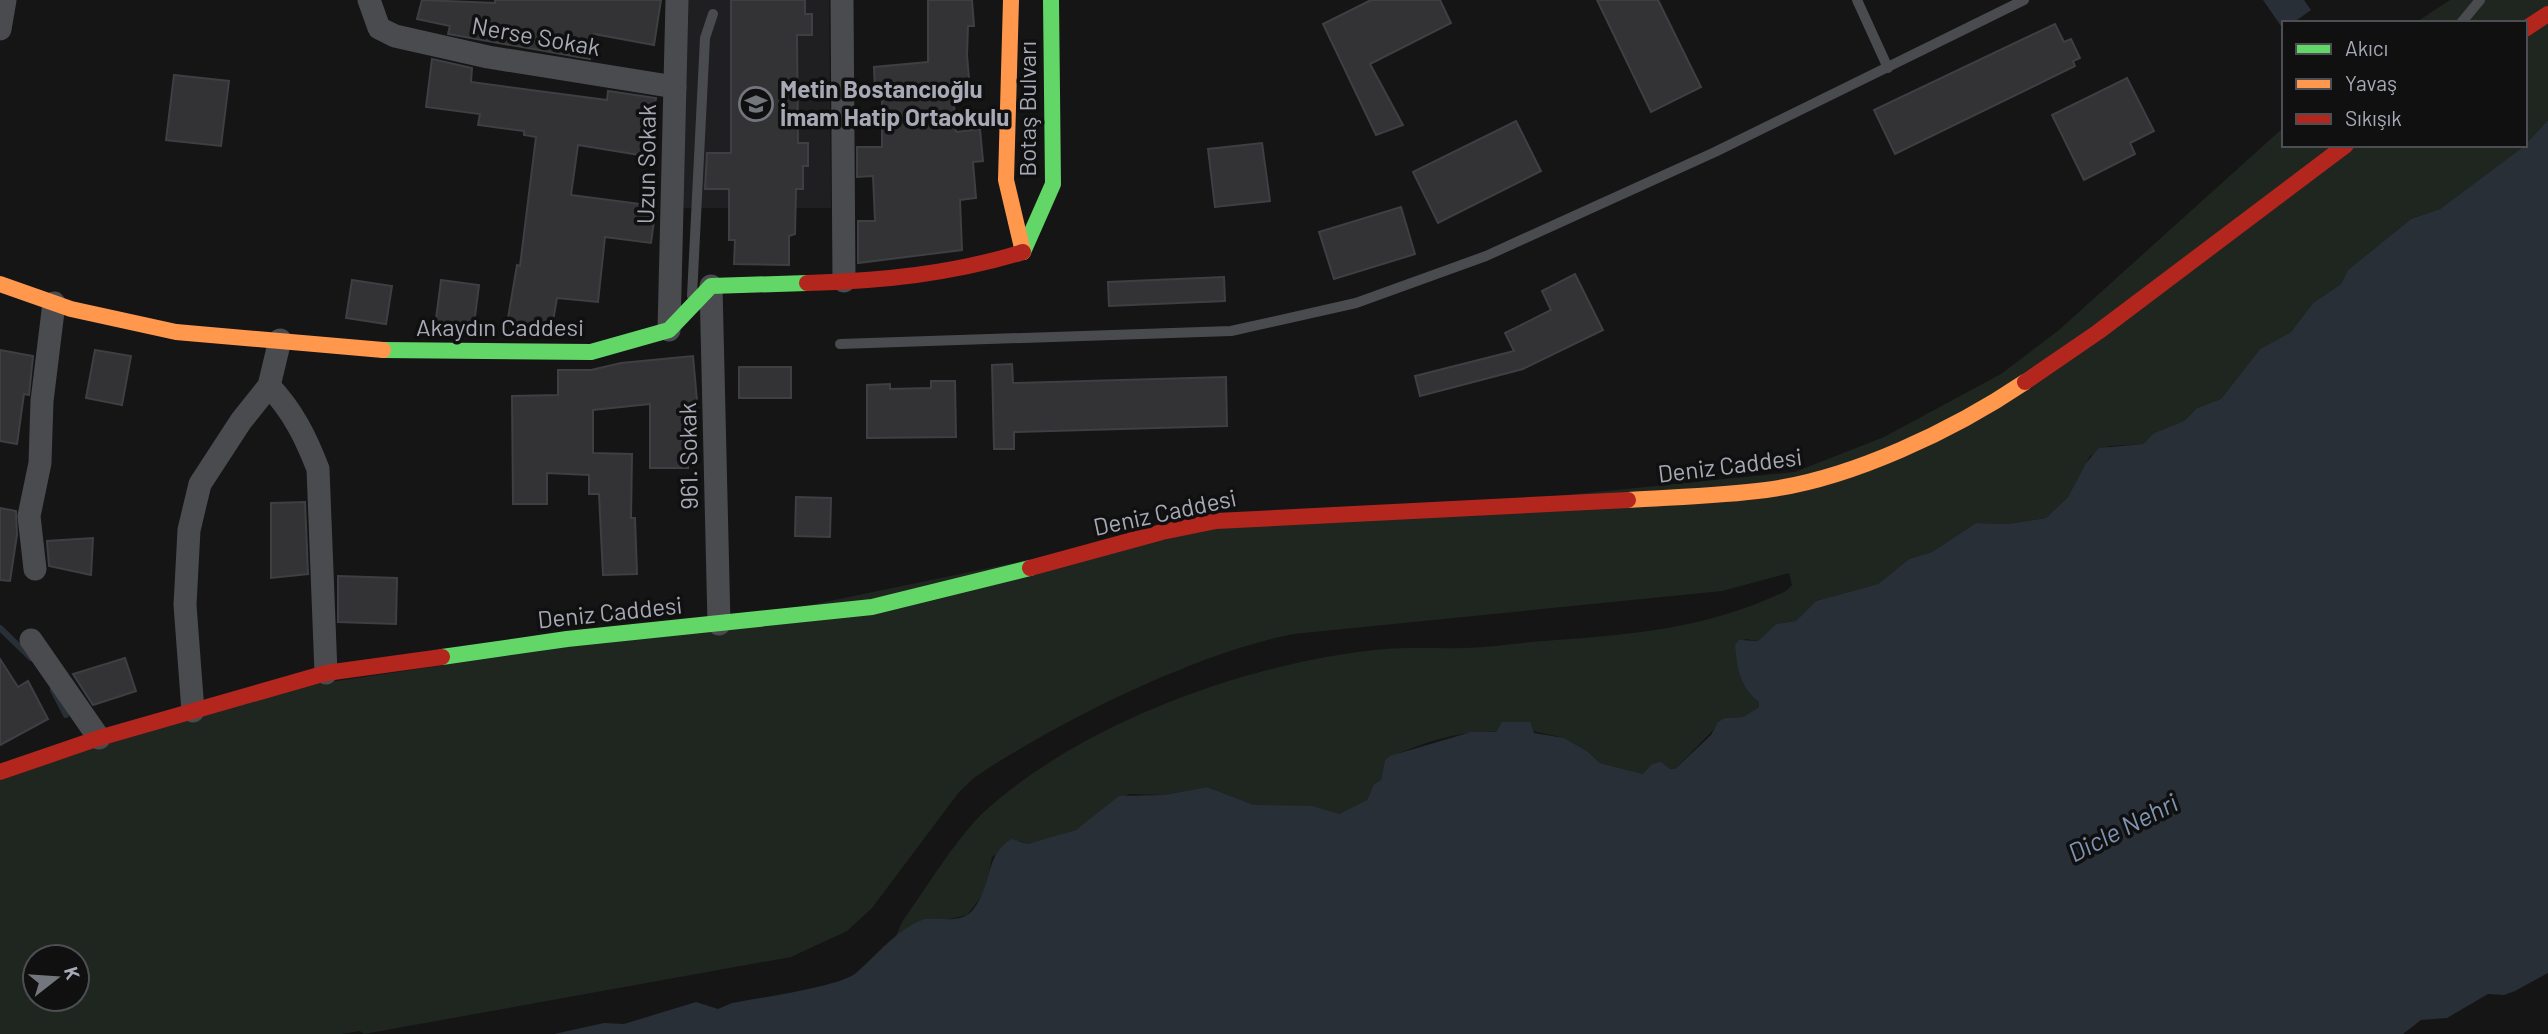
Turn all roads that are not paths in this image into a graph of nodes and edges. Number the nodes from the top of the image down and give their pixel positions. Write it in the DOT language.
graph roads {
  1 [pos="369,0"];
  2 [pos="677,0"];
  3 [pos="842,0"];
  4 [pos="1011,0"];
  5 [pos="1051,0"];
  6 [pos="1857,0"];
  7 [pos="2024,0"];
  8 [pos="2480,0"];
  9 [pos="713,14"];
  10 [pos="2548,14"];
  11 [pos="2463,21"];
  12 [pos="2527,28"];
  13 [pos="1888,68"];
  14 [pos="675,87"];
  15 [pos="2343,147"];
  16 [pos="1023,252"];
  17 [pos="844,281"];
  18 [pos="0,284"];
  19 [pos="711,286"];
  20 [pos="692,302"];
  21 [pos="54,303"];
  22 [pos="669,330"];
  23 [pos="280,341"];
  24 [pos="839,344"];
  25 [pos="269,386"];
  26 [pos="35,569"];
  27 [pos="719,624"];
  28 [pos="32,640"];
  29 [pos="326,673"];
  30 [pos="193,711"];
  31 [pos="99,738"];
  32 [pos="0,772"];
  1 -- 14 [label="street, Nerse Sokak"];
  2 -- 14 [label="street, Uzun Sokak"];
  3 -- 17 [label="street"];
  4 -- 16 [label="street, Botaş Bulvarı"];
  5 -- 16 [label="street, Botaş Bulvarı"];
  6 -- 13 [label="lane"];
  7 -- 13 [label="lane"];
  8 -- 11 [label="lane"];
  9 -- 20 [label="lane"];
  10 -- 12 [label="street"];
  13 -- 24 [label="lane"];
  14 -- 22 [label="street, Uzun Sokak"];
  15 -- 27 [label="street, Deniz Caddesi"];
  16 -- 17 [label="street"];
  17 -- 19 [label="street"];
  18 -- 21 [label="street, Akaydın Caddesi"];
  19 -- 20 [label="street"];
  19 -- 27 [label="street, 961. Sokak"];
  20 -- 22 [label="street"];
  21 -- 23 [label="street, Akaydın Caddesi"];
  21 -- 26 [label="street"];
  22 -- 23 [label="street, Akaydın Caddesi"];
  23 -- 25 [label="street"];
  25 -- 29 [label="street"];
  25 -- 30 [label="street"];
  27 -- 29 [label="street, Deniz Caddesi"];
  28 -- 31 [label="street"];
  29 -- 30 [label="street, Deniz Caddesi"];
  30 -- 31 [label="street, Deniz Caddesi"];
  31 -- 32 [label="street, Deniz Caddesi"];
}
